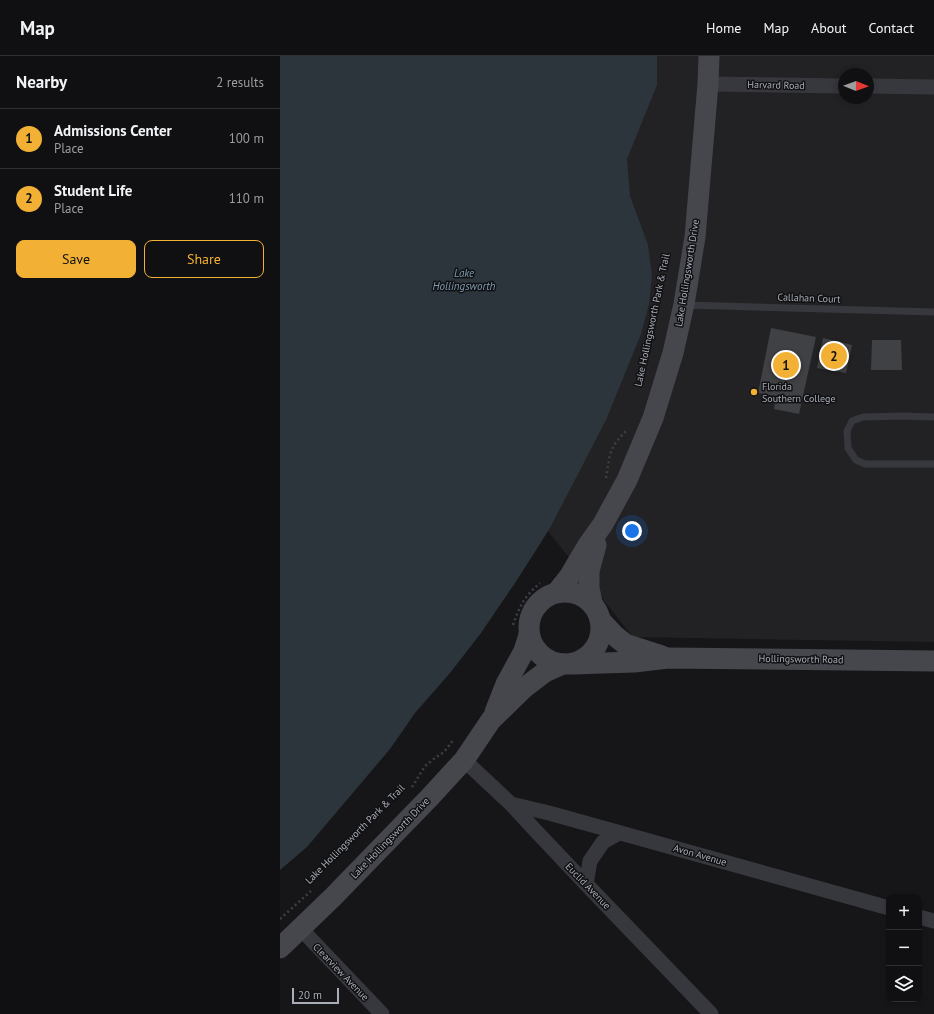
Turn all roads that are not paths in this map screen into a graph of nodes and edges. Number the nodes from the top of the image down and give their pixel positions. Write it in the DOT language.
graph roads {
  1 [pos="709,56"];
  2 [pos="708,84"];
  3 [pos="838,86"];
  4 [pos="874,86"];
  5 [pos="934,87"];
  6 [pos="684,304"];
  7 [pos="934,312"];
  8 [pos="934,417"];
  9 [pos="934,464"];
  10 [pos="603,524"];
  11 [pos="551,586"];
  12 [pos="596,612"];
  13 [pos="520,633"];
  14 [pos="668,658"];
  15 [pos="934,661"];
  16 [pos="568,664"];
  17 [pos="491,720"];
  18 [pos="464,760"];
  19 [pos="511,804"];
  20 [pos="619,832"];
  21 [pos="586,884"];
  22 [pos="886,907"];
  23 [pos="922,918"];
  24 [pos="934,921"];
  25 [pos="301,929"];
  26 [pos="280,948"];
  27 [pos="382,1014"];
  28 [pos="711,1014"];
  1 -- 2 [label="street, Lake Hollingsworth Drive"];
  2 -- 3 [label="street, Harvard Road"];
  2 -- 6 [label="street, Lake Hollingsworth Drive"];
  4 -- 5 [label="street"];
  6 -- 7 [label="lane, Callahan Court"];
  6 -- 10 [label="street, Lake Hollingsworth Drive"];
  8 -- 9 [label="lane"];
  10 -- 11 [label="street, Lake Hollingsworth Drive"];
  10 -- 12 [label="street, Lake Hollingsworth Drive"];
  11 -- 12 [label="street"];
  11 -- 13 [label="street"];
  12 -- 14 [label="street, Hollingsworth Road"];
  12 -- 16 [label="street"];
  13 -- 16 [label="street"];
  13 -- 17 [label="street, Lake Hollingsworth Drive"];
  14 -- 15 [label="street, Hollingsworth Road"];
  14 -- 16 [label="street, Hollingsworth Road"];
  16 -- 17 [label="street, Lake Hollingsworth Drive"];
  17 -- 18 [label="street, Lake Hollingsworth Drive"];
  18 -- 19 [label="street, Euclid Avenue"];
  18 -- 25 [label="street, Lake Hollingsworth Drive"];
  19 -- 20 [label="street, Avon Avenue"];
  19 -- 21 [label="street, Euclid Avenue"];
  20 -- 21 [label="street"];
  20 -- 22 [label="street, Avon Avenue"];
  21 -- 28 [label="street, Euclid Avenue"];
  23 -- 24 [label="street"];
  25 -- 26 [label="street, Lake Hollingsworth Drive"];
  25 -- 27 [label="street, Clearview Avenue"];
}
